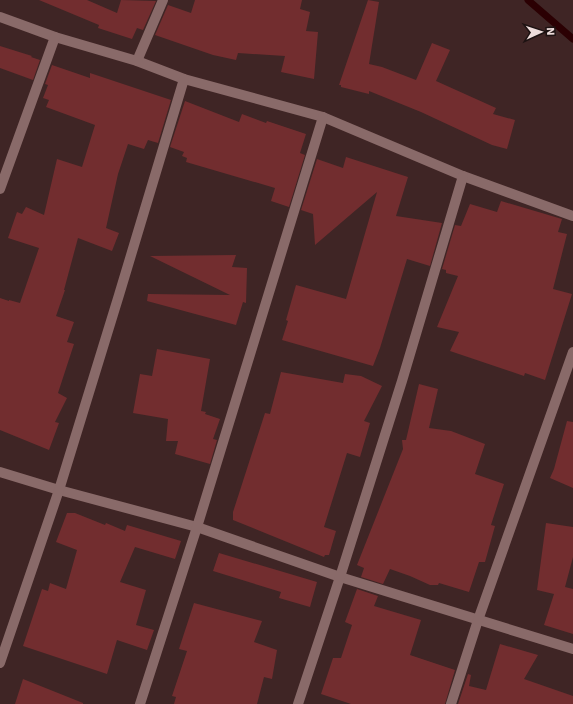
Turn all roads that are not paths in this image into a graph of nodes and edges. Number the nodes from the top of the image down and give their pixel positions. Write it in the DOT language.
graph roads {
  1 [pos="163,0"];
  2 [pos="0,17"];
  3 [pos="55,38"];
  4 [pos="137,61"];
  5 [pos="184,79"];
  6 [pos="323,117"];
  7 [pos="463,176"];
  8 [pos="0,190"];
  9 [pos="573,216"];
  10 [pos="573,352"];
  11 [pos="0,472"];
  12 [pos="59,490"];
  13 [pos="197,527"];
  14 [pos="340,577"];
  15 [pos="478,620"];
  16 [pos="573,649"];
  17 [pos="0,663"];
  18 [pos="140,704"];
  19 [pos="298,704"];
  20 [pos="451,704"];
  1 -- 4 [label="street"];
  2 -- 3 [label="street"];
  3 -- 4 [label="street"];
  3 -- 8 [label="street"];
  4 -- 5 [label="street"];
  5 -- 6 [label="street"];
  5 -- 12 [label="street"];
  6 -- 7 [label="street"];
  6 -- 13 [label="street"];
  7 -- 9 [label="street"];
  7 -- 14 [label="street"];
  10 -- 15 [label="street"];
  11 -- 12 [label="street"];
  12 -- 13 [label="street"];
  12 -- 17 [label="street"];
  13 -- 14 [label="street"];
  13 -- 18 [label="street"];
  14 -- 15 [label="street"];
  14 -- 19 [label="street"];
  15 -- 16 [label="street"];
  15 -- 20 [label="street"];
}
